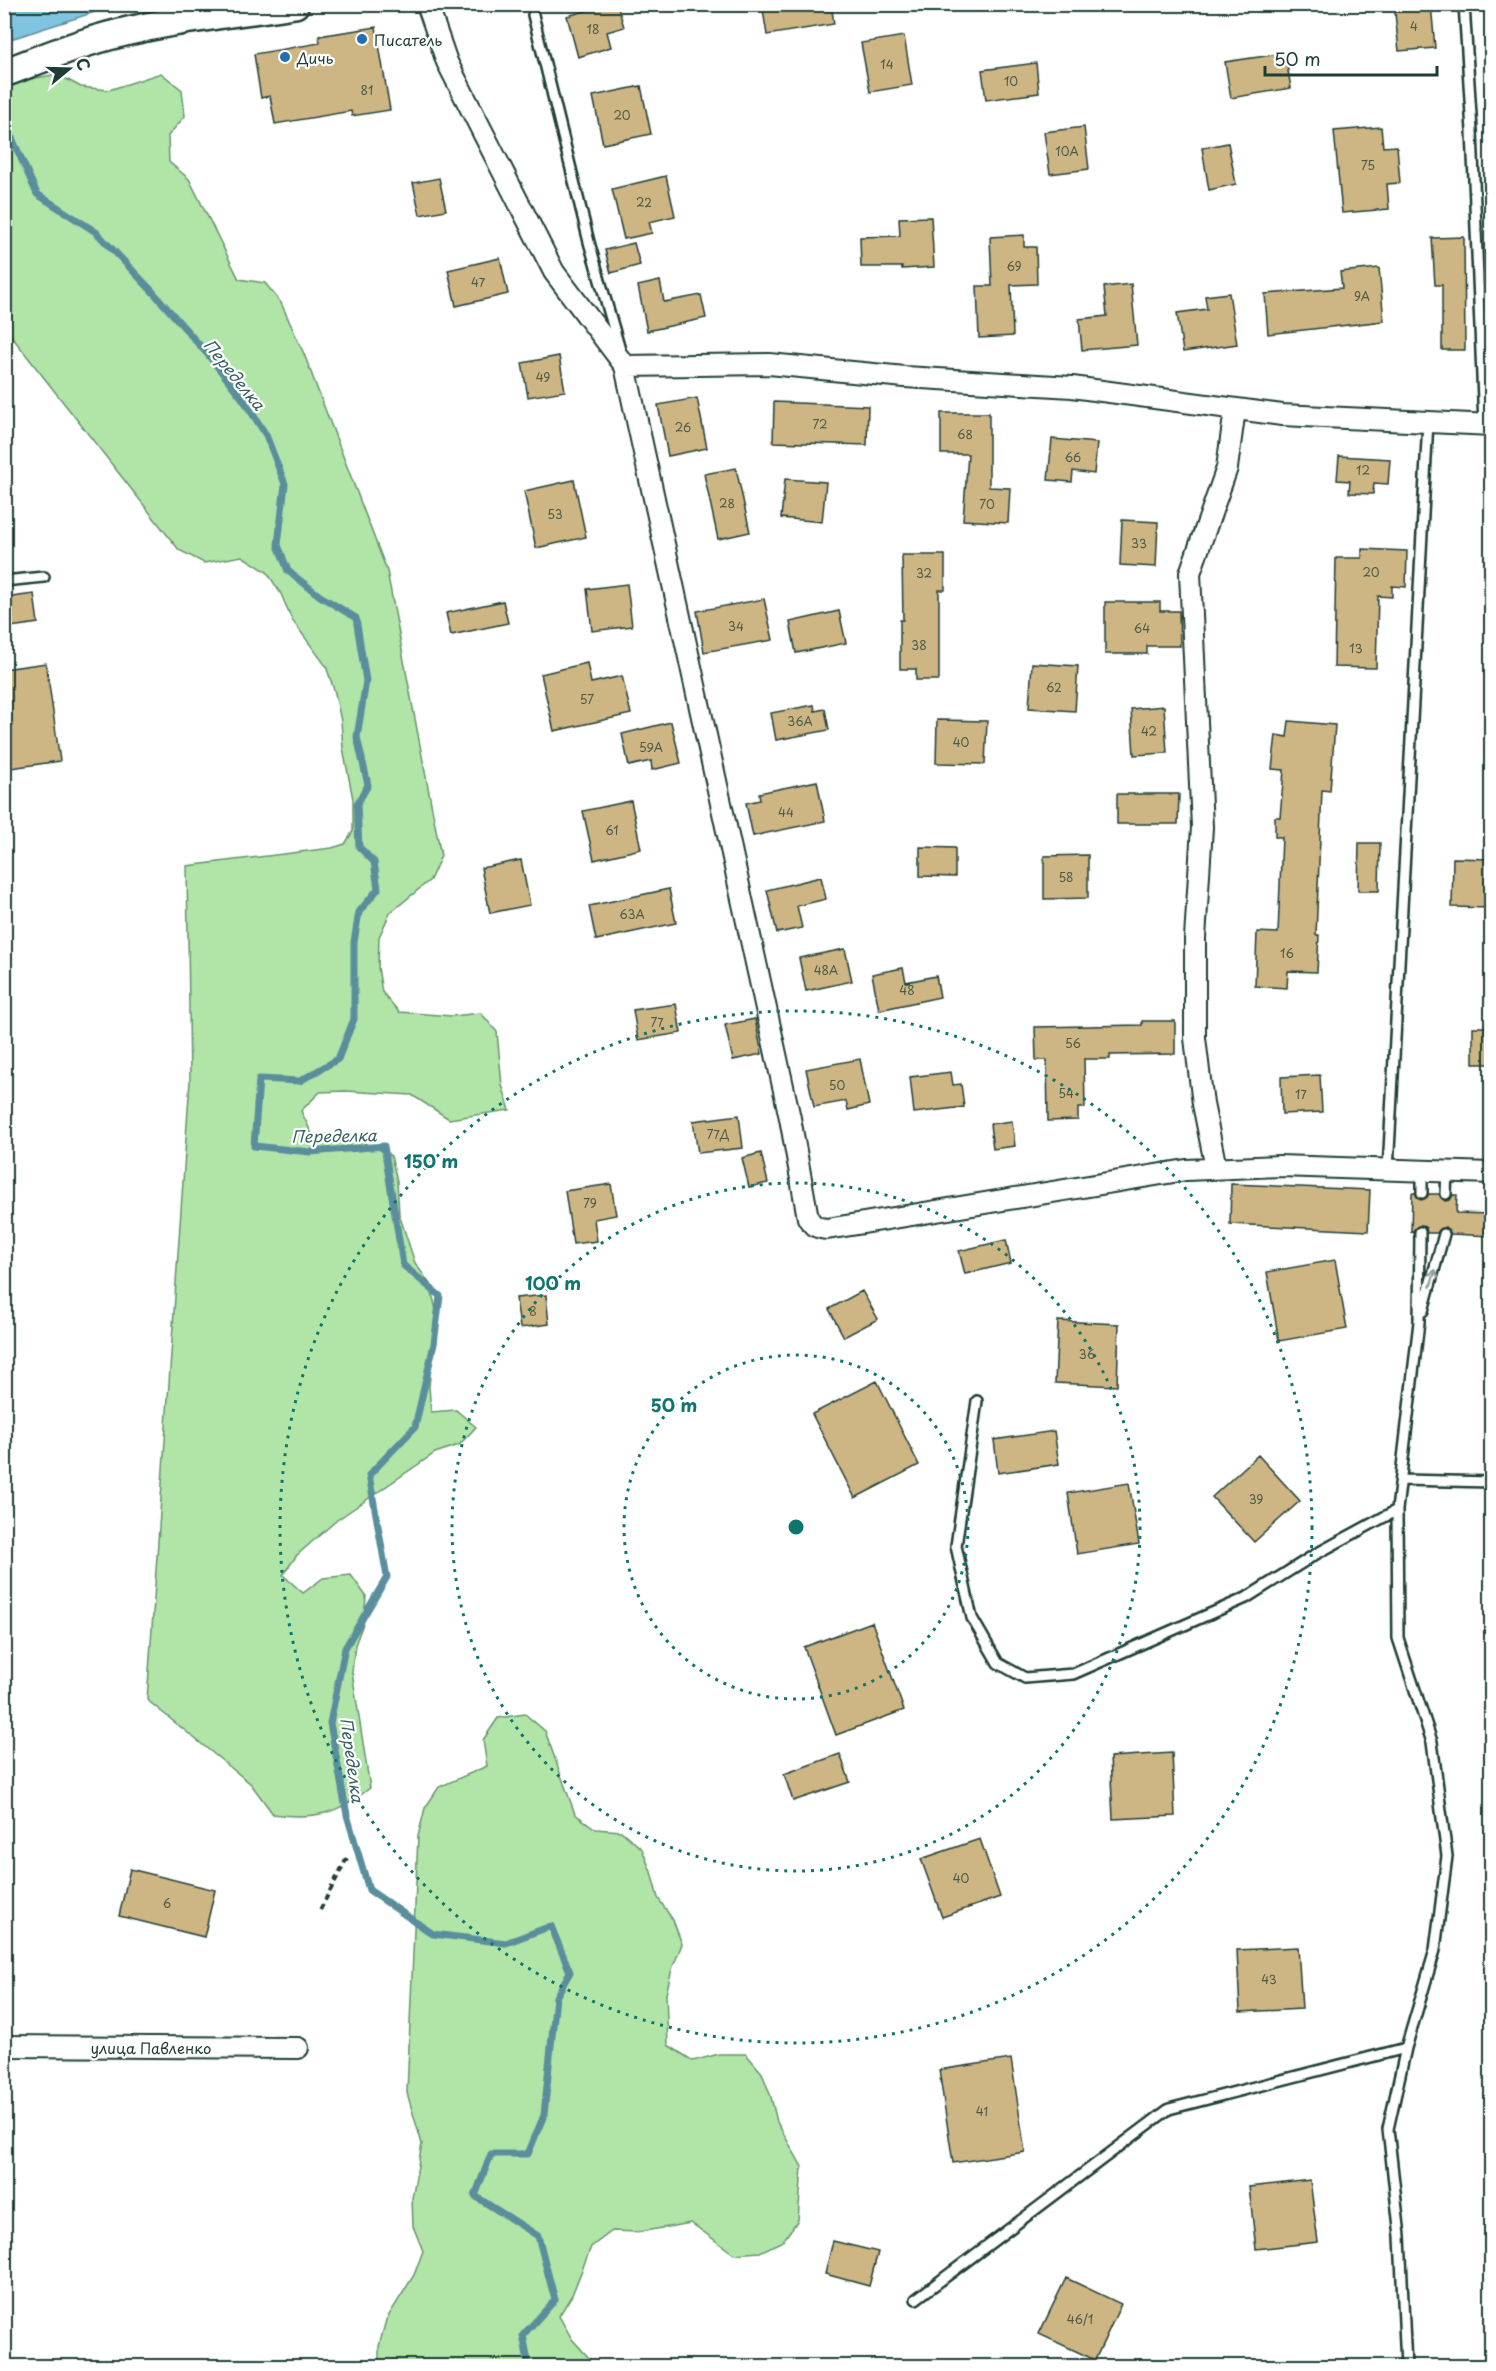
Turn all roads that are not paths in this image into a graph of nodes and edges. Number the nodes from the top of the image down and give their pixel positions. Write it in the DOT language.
graph roads {
  1 [pos="295,4"];
  2 [pos="427,4"];
  3 [pos="1464,4"];
  4 [pos="532,15"];
  5 [pos="4,73"];
  6 [pos="625,366"];
  7 [pos="1235,408"];
  8 [pos="1428,422"];
  9 [pos="1488,425"];
  10 [pos="44,577"];
  11 [pos="4,581"];
  12 [pos="1216,1168"];
  13 [pos="1388,1170"];
  14 [pos="1422,1171"];
  15 [pos="1447,1172"];
  16 [pos="1491,1173"];
  17 [pos="1422,1193"];
  18 [pos="1446,1194"];
  19 [pos="1420,1233"];
  20 [pos="1444,1234"];
  21 [pos="1419,1322"];
  22 [pos="977,1401"];
  23 [pos="1402,1480"];
  24 [pos="1491,1482"];
  25 [pos="1397,1510"];
  26 [pos="4,2046"];
  27 [pos="298,2048"];
  28 [pos="1406,2048"];
  29 [pos="916,2299"];
  30 [pos="4,2359"];
  31 [pos="10,2367"];
  32 [pos="1406,2367"];
  1 -- 5 [label="main road"];
  2 -- 6 [label="street"];
  3 -- 9 [label="lane"];
  4 -- 6 [label="lane"];
  6 -- 7 [label="street"];
  6 -- 12 [label="street"];
  7 -- 8 [label="street"];
  7 -- 12 [label="street"];
  8 -- 9 [label="street"];
  8 -- 13 [label="lane"];
  10 -- 11 [label="lane"];
  12 -- 13 [label="street"];
  13 -- 14 [label="street"];
  14 -- 15 [label="street"];
  14 -- 17 [label="lane"];
  15 -- 16 [label="street"];
  15 -- 18 [label="lane"];
  19 -- 21 [label="lane"];
  21 -- 20 [label="lane, one-way"];
  21 -- 23 [label="lane"];
  22 -- 25 [label="lane"];
  23 -- 24 [label="lane"];
  23 -- 25 [label="lane"];
  25 -- 28 [label="lane"];
  26 -- 27 [label="street, улица Павленко"];
  28 -- 29 [label="lane"];
  28 -- 32 [label="lane"];
  30 -- 31 [label="lane"];
}
